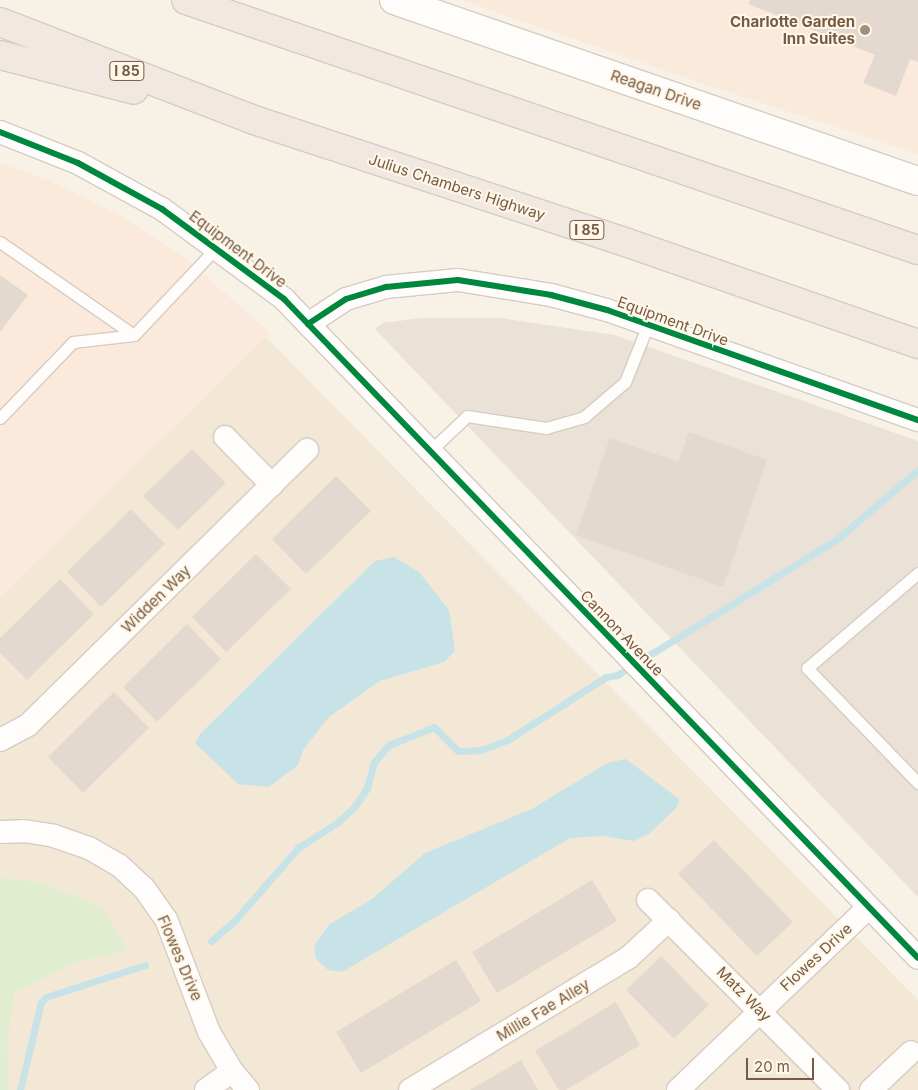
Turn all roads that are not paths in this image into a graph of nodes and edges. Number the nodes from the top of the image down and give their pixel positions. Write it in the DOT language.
graph roads {
  1 [pos="186,0"];
  2 [pos="221,0"];
  3 [pos="394,0"];
  4 [pos="0,22"];
  5 [pos="273,27"];
  6 [pos="0,55"];
  7 [pos="254,120"];
  8 [pos="0,132"];
  9 [pos="918,181"];
  10 [pos="0,242"];
  11 [pos="217,247"];
  12 [pos="918,250"];
  13 [pos="308,324"];
  14 [pos="647,327"];
  15 [pos="134,335"];
  16 [pos="918,344"];
  17 [pos="0,418"];
  18 [pos="918,420"];
  19 [pos="225,437"];
  20 [pos="307,450"];
  21 [pos="430,451"];
  22 [pos="272,485"];
  23 [pos="918,573"];
  24 [pos="0,740"];
  25 [pos="918,782"];
  26 [pos="0,832"];
  27 [pos="648,900"];
  28 [pos="868,908"];
  29 [pos="668,920"];
  30 [pos="918,958"];
  31 [pos="759,1009"];
  32 [pos="911,1052"];
  33 [pos="232,1072"];
  34 [pos="206,1090"];
  35 [pos="248,1090"];
  36 [pos="410,1090"];
  37 [pos="678,1090"];
  38 [pos="838,1090"];
  39 [pos="871,1090"];
  1 -- 5 [label="highway"];
  2 -- 5 [label="highway"];
  3 -- 9 [label="street, Reagan Drive"];
  4 -- 7 [label="highway, Julius Chambers Highway / I 85"];
  5 -- 12 [label="highway"];
  6 -- 7 [label="highway"];
  7 -- 16 [label="highway, Julius Chambers Highway / I 85"];
  8 -- 11 [label="street, Equipment Drive"];
  10 -- 15 [label="lane"];
  11 -- 13 [label="street, Equipment Drive"];
  11 -- 15 [label="lane"];
  13 -- 14 [label="street, Equipment Drive"];
  13 -- 21 [label="street, Cannon Avenue"];
  14 -- 18 [label="street, Equipment Drive"];
  14 -- 21 [label="lane"];
  15 -- 17 [label="lane"];
  19 -- 22 [label="street"];
  20 -- 22 [label="street, Widden Way"];
  21 -- 28 [label="street, Cannon Avenue"];
  22 -- 24 [label="street, Widden Way"];
  23 -- 25 [label="lane"];
  26 -- 33 [label="street, Flowes Drive"];
  27 -- 29 [label="street, Matz Way"];
  28 -- 30 [label="street, Cannon Avenue"];
  28 -- 31 [label="street, Flowes Drive"];
  29 -- 31 [label="street, Matz Way"];
  29 -- 36 [label="street, Millie Fae Alley"];
  31 -- 37 [label="street, Flowes Drive"];
  31 -- 38 [label="street, Matz Way"];
  32 -- 39 [label="street"];
  33 -- 34 [label="street"];
  33 -- 35 [label="street, Flowes Drive"];
}
